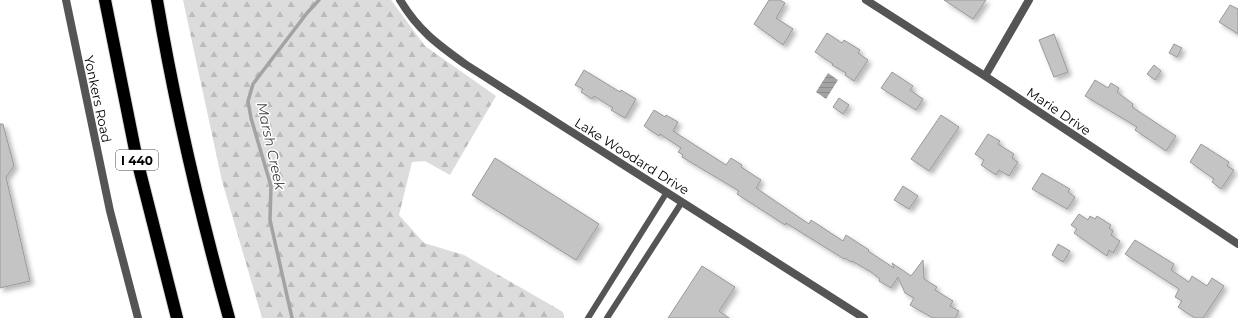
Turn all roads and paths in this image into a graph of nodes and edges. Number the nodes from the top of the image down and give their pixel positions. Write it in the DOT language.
graph roads {
  1 [pos="66,0"];
  2 [pos="105,0"];
  3 [pos="157,0"];
  4 [pos="400,0"];
  5 [pos="866,0"];
  6 [pos="1029,0"];
  7 [pos="985,76"];
  8 [pos="667,192"];
  9 [pos="682,202"];
  10 [pos="1238,244"];
  11 [pos="138,318"];
  12 [pos="176,318"];
  13 [pos="229,318"];
  14 [pos="588,318"];
  15 [pos="608,318"];
  16 [pos="864,318"];
  1 -- 11 [label="street, Yonkers Road"];
  2 -- 12 [label="highway, I 440"];
  3 -- 13 [label="highway"];
  4 -- 8 [label="street, Lake Woodard Drive"];
  5 -- 7 [label="street, Marie Drive"];
  6 -- 7 [label="street"];
  7 -- 10 [label="street, Marie Drive"];
  8 -- 9 [label="street, Lake Woodard Drive"];
  8 -- 14 [label="lane"];
  9 -- 15 [label="lane"];
  9 -- 16 [label="street, Lake Woodard Drive"];
}
